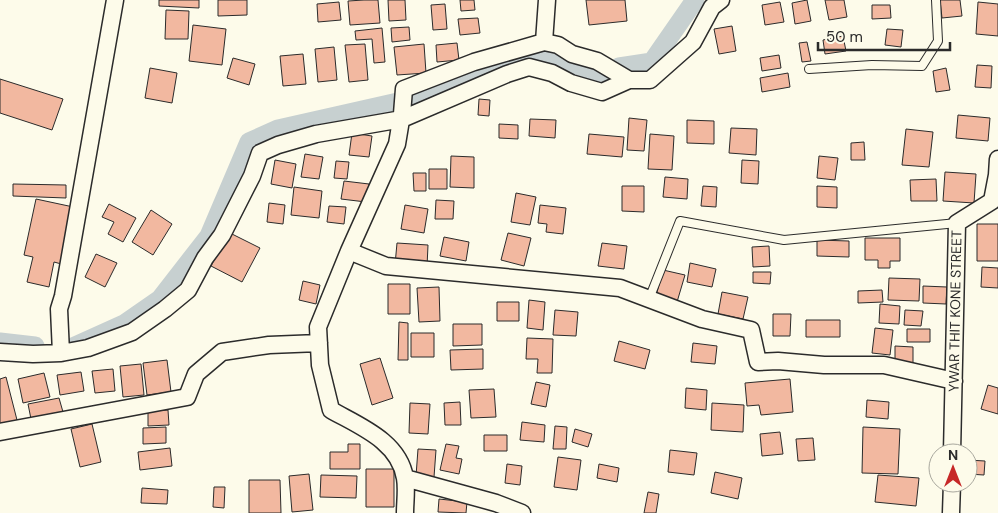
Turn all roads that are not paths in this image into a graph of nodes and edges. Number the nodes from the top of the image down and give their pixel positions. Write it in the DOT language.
graph roads {
  1 [pos="115,0"];
  2 [pos="547,0"];
  3 [pos="721,0"];
  4 [pos="936,0"];
  5 [pos="544,42"];
  6 [pos="809,69"];
  7 [pos="624,77"];
  8 [pos="402,116"];
  9 [pos="998,158"];
  10 [pos="995,201"];
  11 [pos="957,223"];
  12 [pos="349,251"];
  13 [pos="649,299"];
  14 [pos="319,343"];
  15 [pos="0,352"];
  16 [pos="61,352"];
  17 [pos="954,381"];
  18 [pos="0,432"];
  19 [pos="952,443"];
  20 [pos="405,478"];
  21 [pos="952,493"];
  22 [pos="405,513"];
  23 [pos="522,513"];
  24 [pos="951,513"];
  1 -- 16 [label="street"];
  2 -- 5 [label="street"];
  3 -- 7 [label="street"];
  4 -- 6 [label="lane"];
  5 -- 7 [label="street"];
  5 -- 8 [label="street"];
  7 -- 8 [label="street"];
  8 -- 12 [label="street"];
  8 -- 16 [label="street"];
  9 -- 10 [label="street, YWAR THIT KONE STREET"];
  10 -- 11 [label="street, YWAR THIT KONE STREET"];
  11 -- 13 [label="lane"];
  11 -- 17 [label="street, YWAR THIT KONE STREET"];
  12 -- 13 [label="street"];
  12 -- 14 [label="street"];
  13 -- 17 [label="street"];
  14 -- 18 [label="street"];
  14 -- 20 [label="street"];
  15 -- 16 [label="street"];
  17 -- 19 [label="street, YWAR THIT KONE STREET"];
  20 -- 22 [label="street"];
  20 -- 23 [label="street"];
  21 -- 24 [label="street"];
}
